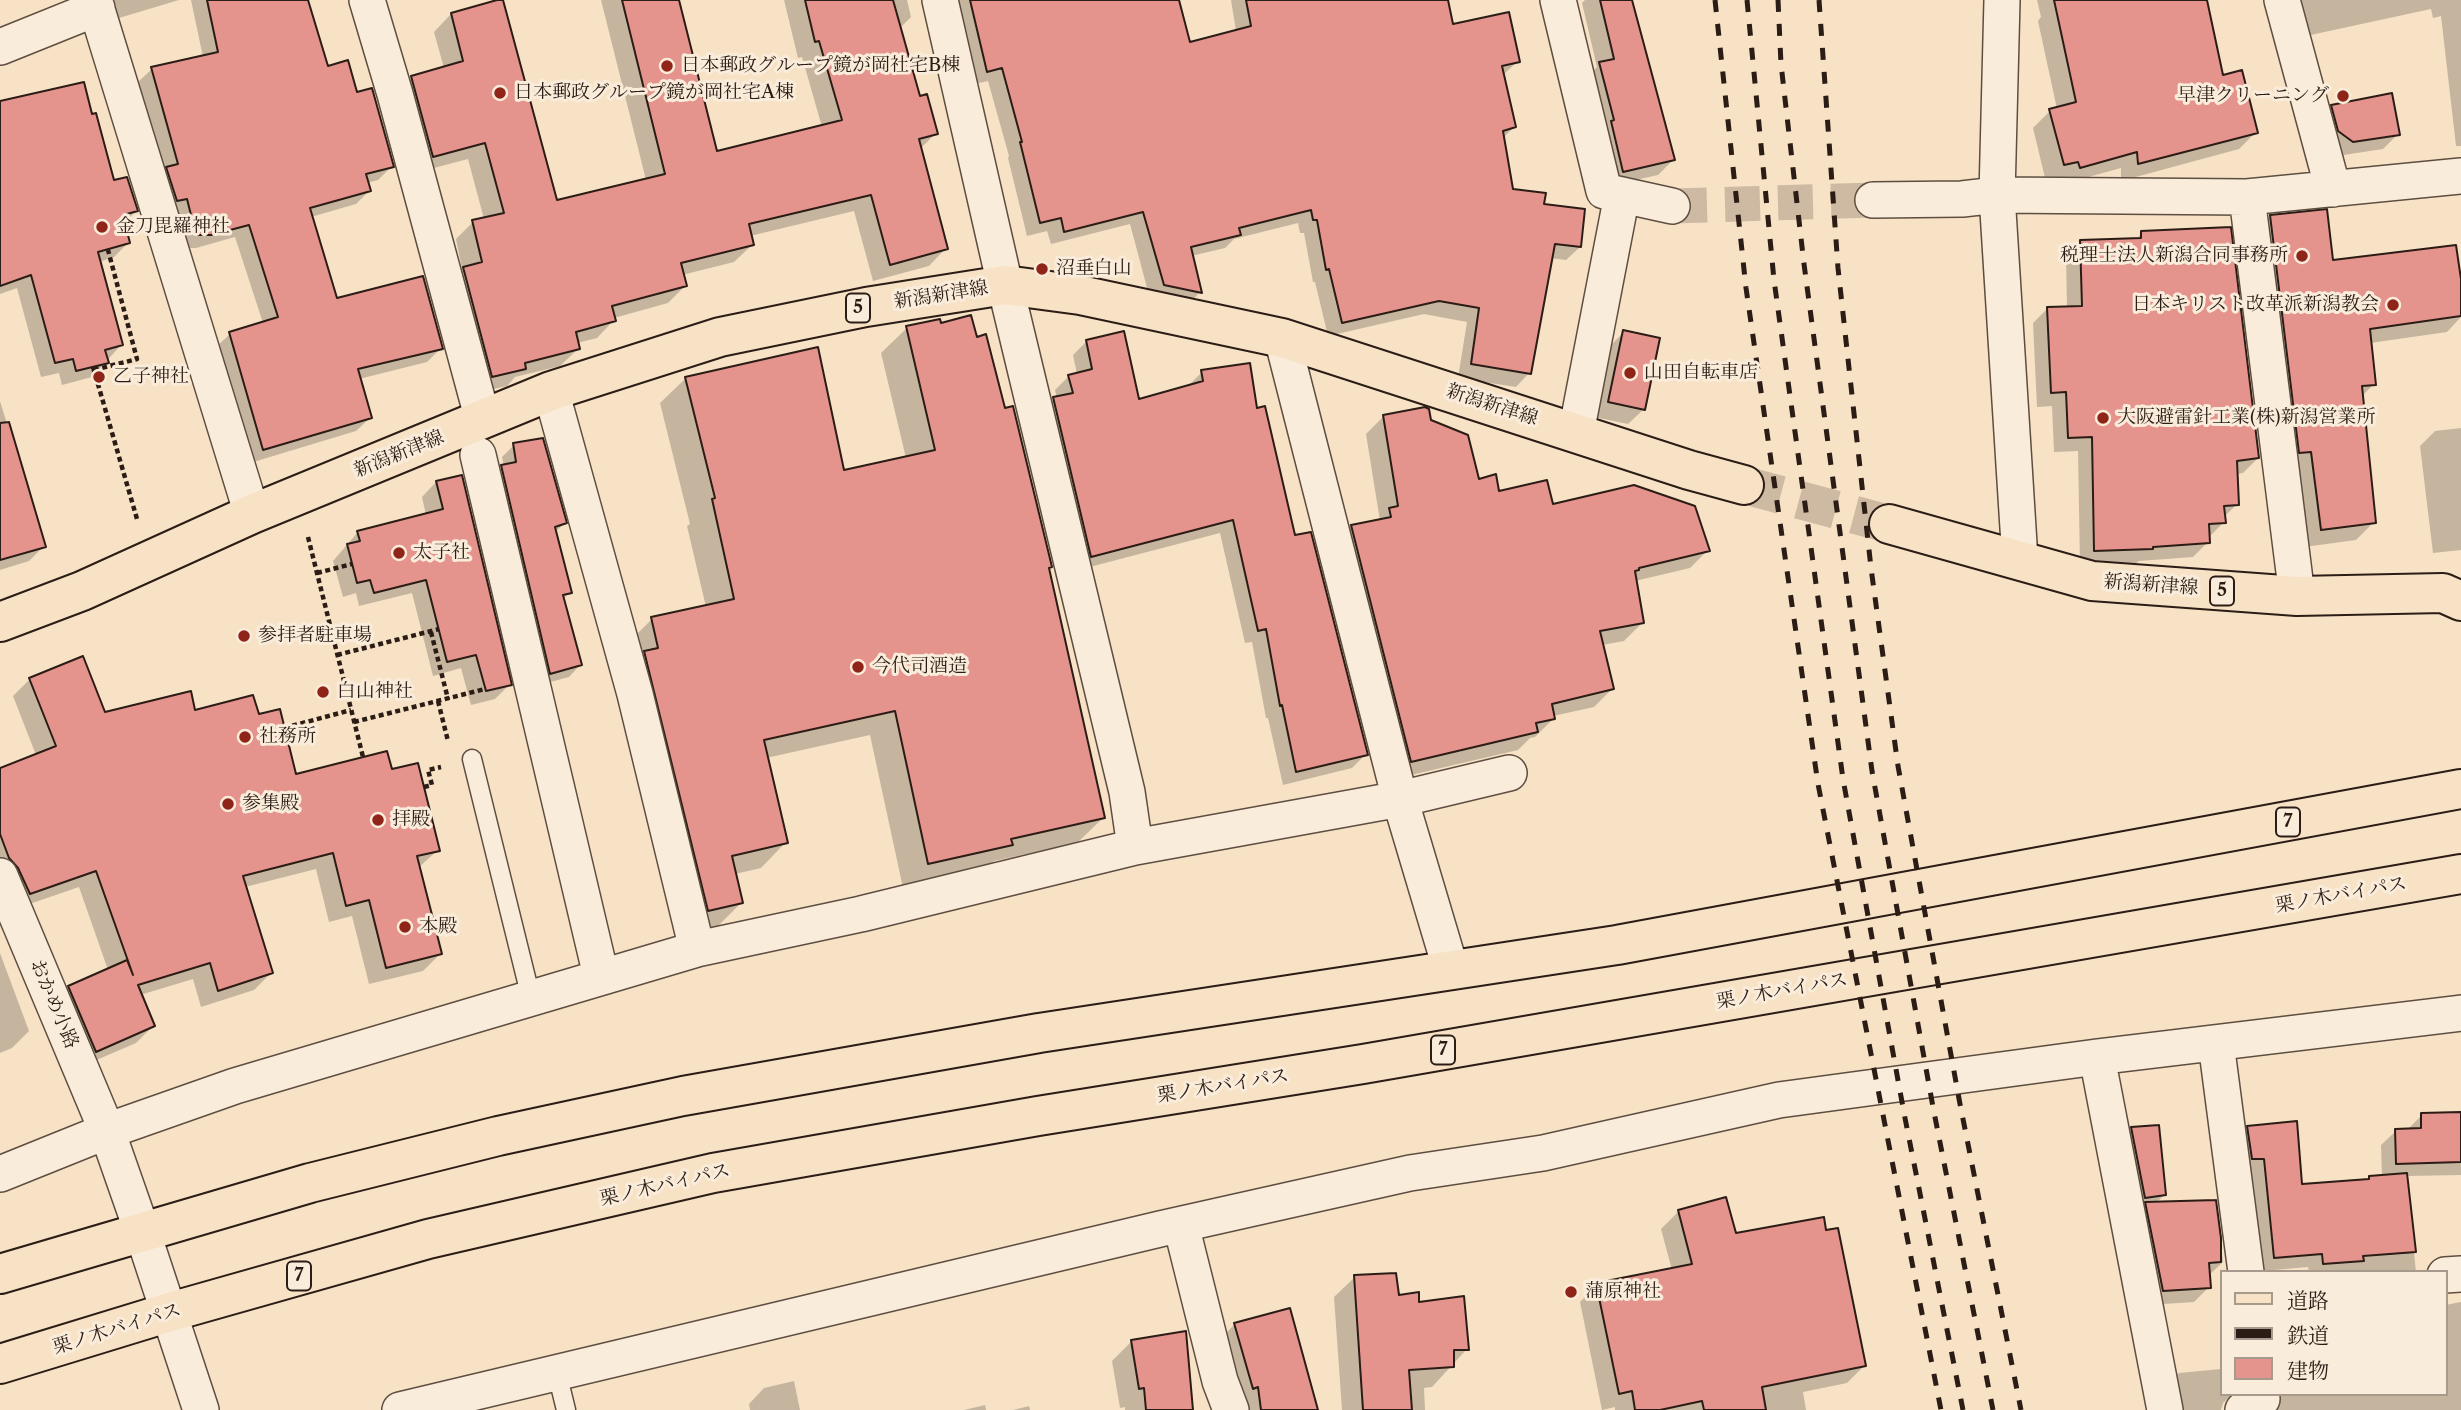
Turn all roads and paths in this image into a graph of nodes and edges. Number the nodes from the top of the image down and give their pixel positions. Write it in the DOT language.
graph roads {
  1 [pos="367,0"];
  2 [pos="940,0"];
  3 [pos="1558,0"];
  4 [pos="2002,0"];
  5 [pos="2282,0"];
  6 [pos="96,4"];
  7 [pos="0,47"];
  8 [pos="2461,176"];
  9 [pos="2333,189"];
  10 [pos="1622,195"];
  11 [pos="1997,195"];
  12 [pos="2247,197"];
  13 [pos="1873,200"];
  14 [pos="1672,205"];
  15 [pos="108,250"];
  16 [pos="1005,285"];
  17 [pos="1282,338"];
  18 [pos="551,391"];
  19 [pos="1576,433"];
  20 [pos="480,438"];
  21 [pos="1744,485"];
  22 [pos="297,496"];
  23 [pos="252,514"];
  24 [pos="1889,524"];
  25 [pos="150,560"];
  26 [pos="2020,560"];
  27 [pos="352,564"];
  28 [pos="317,573"];
  29 [pos="2297,596"];
  30 [pos="2461,601"];
  31 [pos="0,622"];
  32 [pos="439,629"];
  33 [pos="431,632"];
  34 [pos="337,655"];
  35 [pos="485,689"];
  36 [pos="448,699"];
  37 [pos="351,710"];
  38 [pos="354,722"];
  39 [pos="284,727"];
  40 [pos="363,757"];
  41 [pos="472,759"];
  42 [pos="1509,772"];
  43 [pos="2461,789"];
  44 [pos="1400,799"];
  45 [pos="1135,847"];
  46 [pos="2461,874"];
  47 [pos="0,876"];
  48 [pos="697,949"];
  49 [pos="1451,970"];
  50 [pos="601,976"];
  51 [pos="531,998"];
  52 [pos="2461,1013"];
  53 [pos="2216,1042"];
  54 [pos="2096,1057"];
  55 [pos="107,1131"];
  56 [pos="0,1174"];
  57 [pos="1181,1225"];
  58 [pos="142,1231"];
  59 [pos="2246,1270"];
  60 [pos="0,1274"];
  61 [pos="170,1312"];
  62 [pos="0,1364"];
  63 [pos="557,1373"];
  64 [pos="2261,1396"];
  65 [pos="201,1410"];
  66 [pos="400,1410"];
  67 [pos="566,1410"];
  68 [pos="1231,1410"];
  69 [pos="2165,1410"];
  70 [pos="2243,1410"];
  1 -- 20 [label="street"];
  2 -- 16 [label="street"];
  3 -- 10 [label="street"];
  4 -- 11 [label="street"];
  5 -- 9 [label="street"];
  6 -- 7 [label="street"];
  6 -- 23 [label="street"];
  8 -- 9 [label="street"];
  9 -- 12 [label="street"];
  10 -- 14 [label="street"];
  10 -- 19 [label="street"];
  11 -- 12 [label="street"];
  11 -- 13 [label="street"];
  11 -- 26 [label="street"];
  12 -- 29 [label="street"];
  15 -- 25 [label="path"];
  16 -- 17 [label="main road, 新潟新津線 / 5"];
  16 -- 18 [label="main road, 新潟新津線 / 5"];
  16 -- 45 [label="street"];
  17 -- 19 [label="main road, 新潟新津線 / 5"];
  17 -- 44 [label="street"];
  18 -- 20 [label="main road, 新潟新津線 / 5"];
  18 -- 48 [label="street"];
  19 -- 21 [label="main road, 新潟新津線 / 5"];
  20 -- 22 [label="main road, 新潟新津線 / 5"];
  20 -- 50 [label="street"];
  22 -- 23 [label="main road, 新潟新津線 / 5"];
  22 -- 28 [label="path"];
  23 -- 25 [label="main road, 新潟新津線 / 5"];
  24 -- 26 [label="main road, 新潟新津線 / 5"];
  25 -- 31 [label="main road, 新潟新津線 / 5"];
  26 -- 29 [label="main road, 新潟新津線 / 5"];
  27 -- 28 [label="path"];
  28 -- 34 [label="path"];
  29 -- 30 [label="main road, 新潟新津線 / 5"];
  32 -- 33 [label="path"];
  33 -- 34 [label="path"];
  33 -- 36 [label="path"];
  34 -- 37 [label="path"];
  35 -- 36 [label="path"];
  36 -- 38 [label="path"];
  37 -- 38 [label="path"];
  37 -- 39 [label="path"];
  38 -- 40 [label="path"];
  41 -- 51 [label="lane"];
  42 -- 44 [label="street"];
  43 -- 49 [label="main road, 7"];
  44 -- 45 [label="street"];
  44 -- 49 [label="street"];
  45 -- 48 [label="street"];
  46 -- 61 [label="main road, 栗ノ木バイパス / 7"];
  47 -- 55 [label="street, おかめ小路"];
  48 -- 50 [label="street"];
  49 -- 58 [label="main road, 7"];
  50 -- 51 [label="street"];
  51 -- 55 [label="street"];
  52 -- 53 [label="street"];
  53 -- 54 [label="street"];
  53 -- 59 [label="street"];
  54 -- 57 [label="street"];
  54 -- 69 [label="street"];
  55 -- 56 [label="street"];
  55 -- 58 [label="street, おかめ小路"];
  57 -- 63 [label="street"];
  57 -- 68 [label="street"];
  58 -- 60 [label="main road, 7"];
  58 -- 61 [label="street, おかめ小路"];
  61 -- 62 [label="main road, 栗ノ木バイパス / 7"];
  61 -- 65 [label="street, おかめ小路"];
  63 -- 66 [label="street"];
  63 -- 67 [label="lane"];
  64 -- 70 [label="street"];
}
